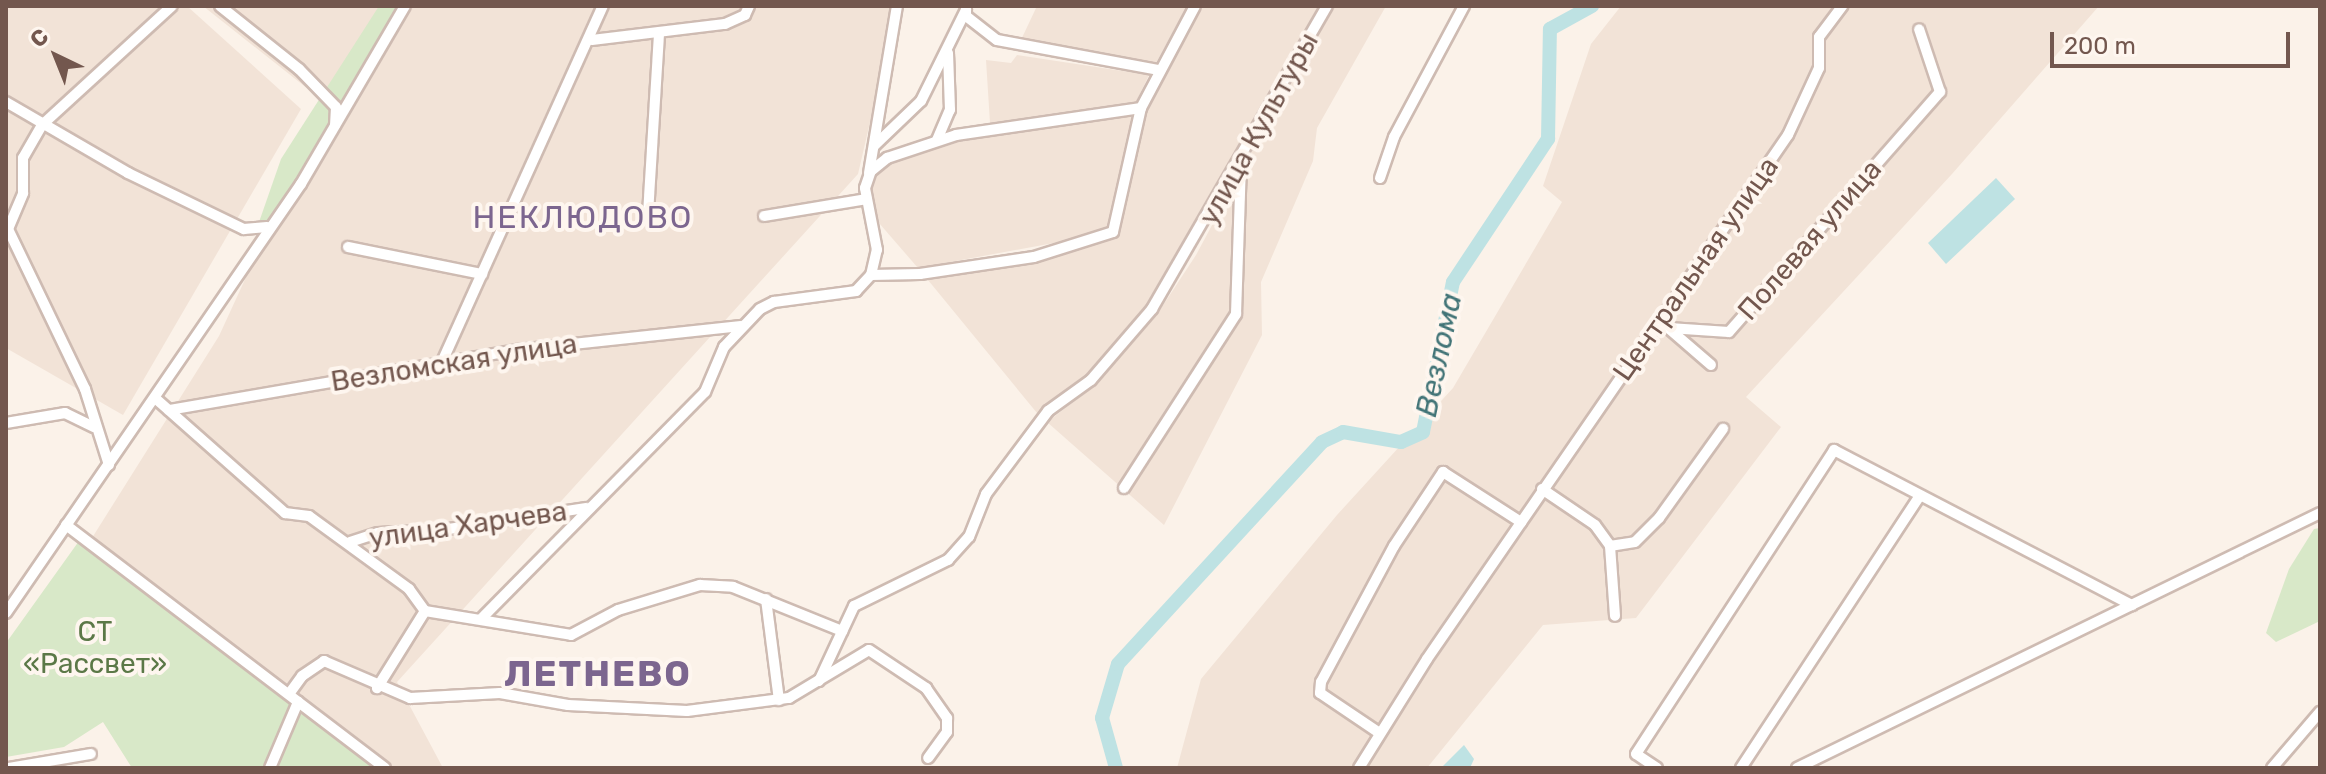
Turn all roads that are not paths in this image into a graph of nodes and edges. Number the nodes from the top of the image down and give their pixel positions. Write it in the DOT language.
graph roads {
  1 [pos="172,6"];
  2 [pos="220,6"];
  3 [pos="603,6"];
  4 [pos="749,6"];
  5 [pos="897,6"];
  6 [pos="1195,6"];
  7 [pos="1327,6"];
  8 [pos="1464,6"];
  9 [pos="1842,6"];
  10 [pos="403,7"];
  11 [pos="966,8"];
  12 [pos="1919,29"];
  13 [pos="659,32"];
  14 [pos="592,40"];
  15 [pos="948,50"];
  16 [pos="1159,70"];
  17 [pos="6,102"];
  18 [pos="1141,108"];
  19 [pos="42,125"];
  20 [pos="334,131"];
  21 [pos="937,140"];
  22 [pos="874,146"];
  23 [pos="1241,161"];
  24 [pos="1380,178"];
  25 [pos="868,179"];
  26 [pos="867,199"];
  27 [pos="648,214"];
  28 [pos="764,216"];
  29 [pos="267,227"];
  30 [pos="348,247"];
  31 [pos="482,274"];
  32 [pos="871,275"];
  33 [pos="741,326"];
  34 [pos="1663,326"];
  35 [pos="442,362"];
  36 [pos="1711,365"];
  37 [pos="155,398"];
  38 [pos="169,410"];
  39 [pos="6,423"];
  40 [pos="94,427"];
  41 [pos="1723,429"];
  42 [pos="109,465"];
  43 [pos="1124,488"];
  44 [pos="1542,489"];
  45 [pos="1920,496"];
  46 [pos="586,508"];
  47 [pos="2320,513"];
  48 [pos="1521,522"];
  49 [pos="66,525"];
  50 [pos="350,542"];
  51 [pos="1610,546"];
  52 [pos="766,599"];
  53 [pos="2132,605"];
  54 [pos="425,611"];
  55 [pos="6,613"];
  56 [pos="1615,616"];
  57 [pos="483,617"];
  58 [pos="842,631"];
  59 [pos="837,643"];
  60 [pos="850,661"];
  61 [pos="819,681"];
  62 [pos="377,688"];
  63 [pos="294,698"];
  64 [pos="779,700"];
  65 [pos="2320,712"];
  66 [pos="1378,732"];
  67 [pos="91,754"];
  68 [pos="928,758"];
  69 [pos="8,768"];
  70 [pos="270,768"];
  71 [pos="385,768"];
  72 [pos="1359,768"];
  73 [pos="1657,768"];
  74 [pos="1741,768"];
  75 [pos="1797,768"];
  76 [pos="2272,768"];
  1 -- 19 [label="street"];
  2 -- 20 [label="street"];
  3 -- 14 [label="street"];
  4 -- 13 [label="street"];
  5 -- 22 [label="street"];
  6 -- 16 [label="street"];
  7 -- 23 [label="street, улица Культуры"];
  8 -- 24 [label="street"];
  9 -- 34 [label="street, Центральная улица"];
  10 -- 20 [label="street"];
  11 -- 15 [label="street"];
  11 -- 16 [label="street"];
  12 -- 34 [label="street, Полевая улица"];
  13 -- 14 [label="street"];
  13 -- 27 [label="street"];
  14 -- 31 [label="street"];
  15 -- 21 [label="street"];
  15 -- 22 [label="street"];
  16 -- 18 [label="street"];
  17 -- 19 [label="street"];
  18 -- 21 [label="street"];
  18 -- 32 [label="street"];
  19 -- 29 [label="street"];
  19 -- 40 [label="street"];
  20 -- 29 [label="street"];
  21 -- 25 [label="street"];
  22 -- 25 [label="street"];
  23 -- 43 [label="street"];
  23 -- 58 [label="street, улица Культуры"];
  25 -- 26 [label="street"];
  26 -- 28 [label="street"];
  26 -- 32 [label="street"];
  29 -- 37 [label="street"];
  30 -- 31 [label="street"];
  31 -- 35 [label="street"];
  32 -- 33 [label="street"];
  33 -- 35 [label="street, Везломская улица"];
  33 -- 46 [label="street"];
  34 -- 36 [label="street"];
  34 -- 44 [label="street, Центральная улица"];
  35 -- 38 [label="street, Везломская улица"];
  37 -- 38 [label="street"];
  37 -- 42 [label="street"];
  38 -- 50 [label="street"];
  39 -- 40 [label="street"];
  40 -- 42 [label="street"];
  41 -- 51 [label="street"];
  42 -- 49 [label="street"];
  44 -- 48 [label="street, Центральная улица"];
  44 -- 51 [label="street"];
  45 -- 53 [label="street"];
  45 -- 73 [label="street"];
  45 -- 74 [label="street"];
  46 -- 50 [label="street, улица Харчева"];
  46 -- 57 [label="street"];
  47 -- 53 [label="street"];
  48 -- 66 [label="street, Центральная улица"];
  48 -- 66 [label="street"];
  49 -- 55 [label="street"];
  49 -- 63 [label="street"];
  50 -- 54 [label="street"];
  51 -- 56 [label="street"];
  52 -- 57 [label="street"];
  52 -- 58 [label="street"];
  52 -- 64 [label="street"];
  53 -- 75 [label="street"];
  54 -- 57 [label="street"];
  54 -- 62 [label="street"];
  58 -- 59 [label="street, улица Культуры"];
  59 -- 60 [label="street"];
  59 -- 61 [label="street, улица Культуры"];
  60 -- 61 [label="street"];
  60 -- 68 [label="street"];
  61 -- 64 [label="street"];
  62 -- 63 [label="street"];
  62 -- 64 [label="street"];
  63 -- 70 [label="street"];
  63 -- 71 [label="street"];
  65 -- 76 [label="street"];
  66 -- 72 [label="street, Центральная улица"];
  67 -- 69 [label="street"];
}
